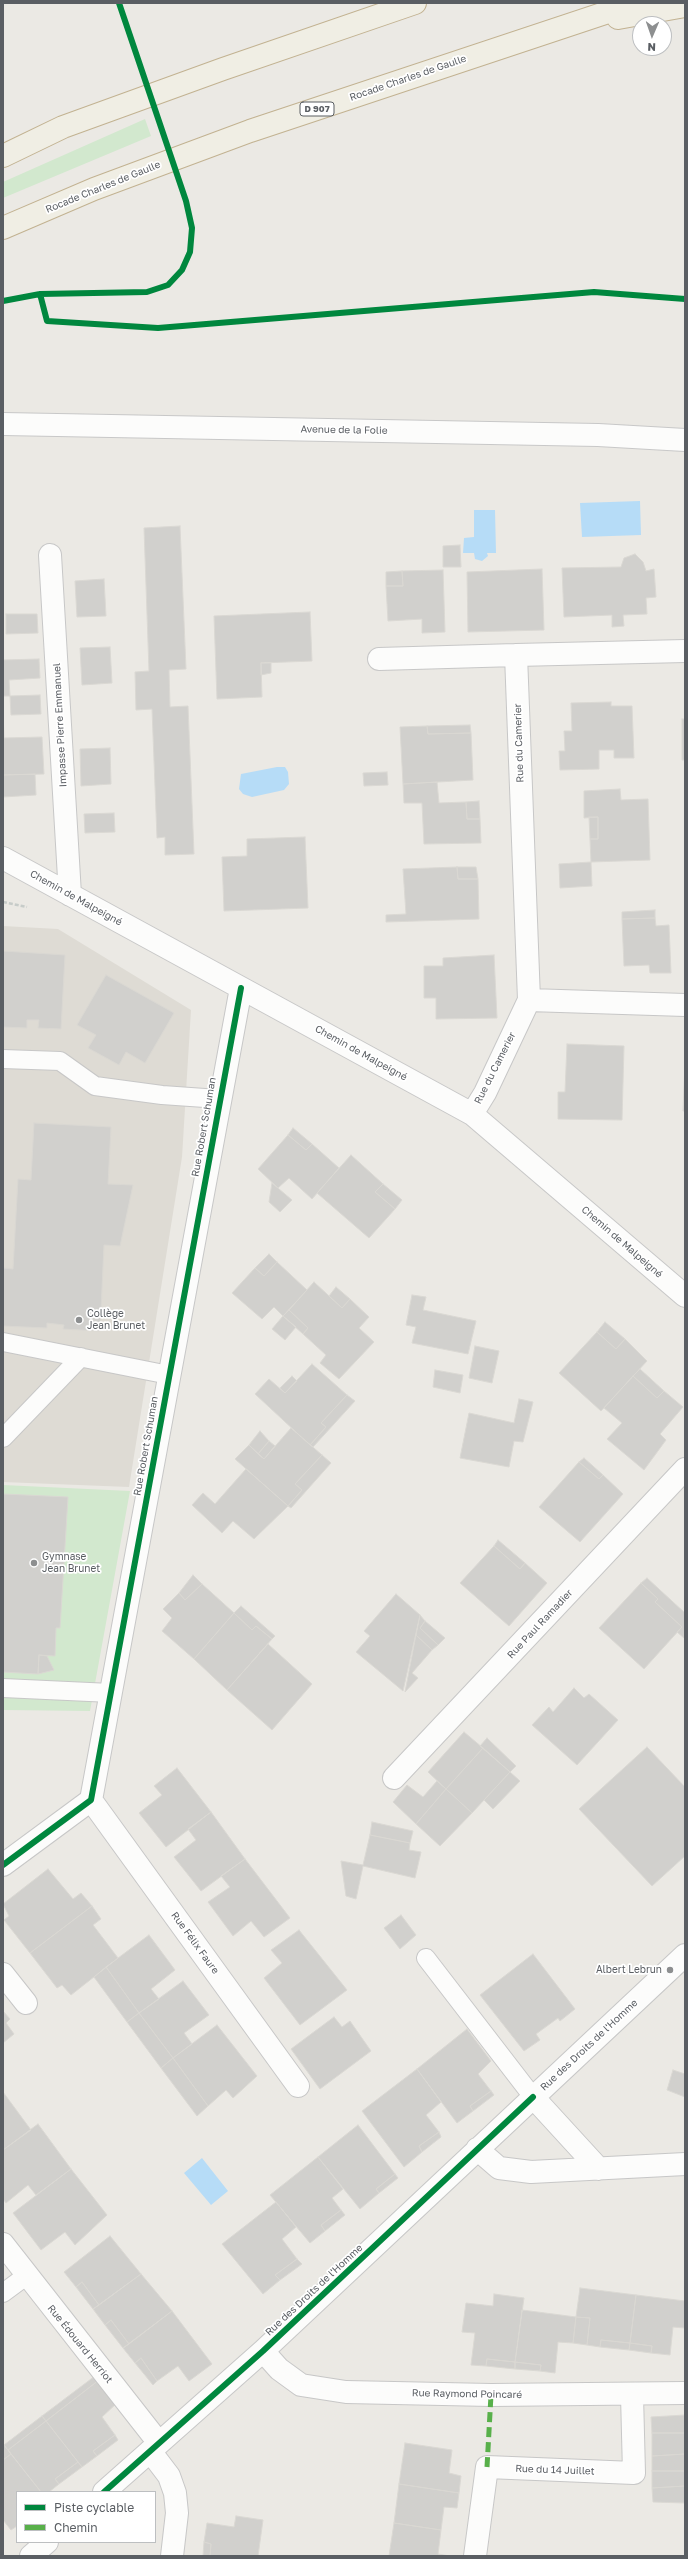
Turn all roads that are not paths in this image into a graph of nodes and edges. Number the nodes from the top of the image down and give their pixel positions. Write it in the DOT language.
graph roads {
  1 [pos="415,3"];
  2 [pos="635,3"];
  3 [pos="685,6"];
  4 [pos="544,32"];
  5 [pos="3,156"];
  6 [pos="3,228"];
  7 [pos="3,424"];
  8 [pos="685,425"];
  9 [pos="598,435"];
  10 [pos="685,440"];
  11 [pos="50,555"];
  12 [pos="685,651"];
  13 [pos="516,655"];
  14 [pos="379,659"];
  15 [pos="3,858"];
  16 [pos="70,895"];
  17 [pos="241,988"];
  18 [pos="529,1000"];
  19 [pos="685,1005"];
  20 [pos="3,1059"];
  21 [pos="219,1099"];
  22 [pos="472,1114"];
  23 [pos="685,1296"];
  24 [pos="3,1342"];
  25 [pos="81,1357"];
  26 [pos="169,1375"];
  27 [pos="3,1438"];
  28 [pos="685,1469"];
  29 [pos="3,1688"];
  30 [pos="111,1693"];
  31 [pos="394,1778"];
  32 [pos="91,1800"];
  33 [pos="3,1865"];
  34 [pos="685,1955"];
  35 [pos="426,1958"];
  36 [pos="3,1974"];
  37 [pos="26,2003"];
  38 [pos="298,2086"];
  39 [pos="533,2097"];
  40 [pos="477,2149"];
  41 [pos="685,2164"];
  42 [pos="599,2169"];
  43 [pos="3,2244"];
  44 [pos="26,2276"];
  45 [pos="3,2293"];
  46 [pos="263,2351"];
  47 [pos="685,2393"];
  48 [pos="632,2395"];
  49 [pos="154,2447"];
  50 [pos="105,2491"];
  51 [pos="46,2543"];
  52 [pos="31,2556"];
  53 [pos="172,2556"];
  54 [pos="475,2556"];
  1 -- 5 [label="highway"];
  2 -- 4 [label="highway, Rocade Charles de Gaulle / D 907"];
  3 -- 4 [label="highway"];
  4 -- 6 [label="highway, Rocade Charles de Gaulle / D 907"];
  7 -- 9 [label="street, Avenue de la Folie"];
  8 -- 9 [label="street"];
  9 -- 10 [label="street, Avenue de la Folie"];
  11 -- 16 [label="street, Impasse Pierre Emmanuel"];
  12 -- 13 [label="street"];
  13 -- 14 [label="street"];
  13 -- 18 [label="street, Rue du Camerier"];
  15 -- 16 [label="street, Chemin de Malpeigné"];
  16 -- 17 [label="street, Chemin de Malpeigné"];
  17 -- 21 [label="street, Rue Robert Schuman"];
  17 -- 22 [label="street, Chemin de Malpeigné"];
  18 -- 19 [label="street"];
  18 -- 22 [label="street, Rue du Camerier"];
  20 -- 21 [label="lane"];
  21 -- 26 [label="street, Rue Robert Schuman"];
  22 -- 23 [label="street, Chemin de Malpeigné"];
  24 -- 25 [label="lane"];
  25 -- 26 [label="lane"];
  25 -- 27 [label="lane"];
  26 -- 30 [label="street, Rue Robert Schuman"];
  28 -- 31 [label="street, Rue Paul Ramadier"];
  29 -- 30 [label="lane"];
  30 -- 32 [label="street, Rue Robert Schuman"];
  32 -- 33 [label="street"];
  32 -- 38 [label="street, Rue Félix Faure"];
  34 -- 39 [label="street, Rue des Droits de l'Homme"];
  35 -- 39 [label="lane"];
  36 -- 37 [label="street"];
  39 -- 40 [label="street, Rue des Droits de l'Homme"];
  39 -- 42 [label="street"];
  40 -- 42 [label="street"];
  40 -- 46 [label="street, Rue des Droits de l'Homme"];
  41 -- 42 [label="street"];
  43 -- 44 [label="street, Rue Édouard Herriot"];
  44 -- 45 [label="lane"];
  44 -- 49 [label="street, Rue Édouard Herriot"];
  46 -- 48 [label="street, Rue Raymond Poincaré"];
  46 -- 49 [label="street, Rue des Droits de l'Homme"];
  47 -- 48 [label="street, Rue Raymond Poincaré"];
  48 -- 54 [label="street, Rue du 14 Juillet"];
  49 -- 50 [label="street, Rue des Droits de l'Homme"];
  49 -- 53 [label="street, Rue Édouard Herriot"];
  51 -- 52 [label="street"];
}
